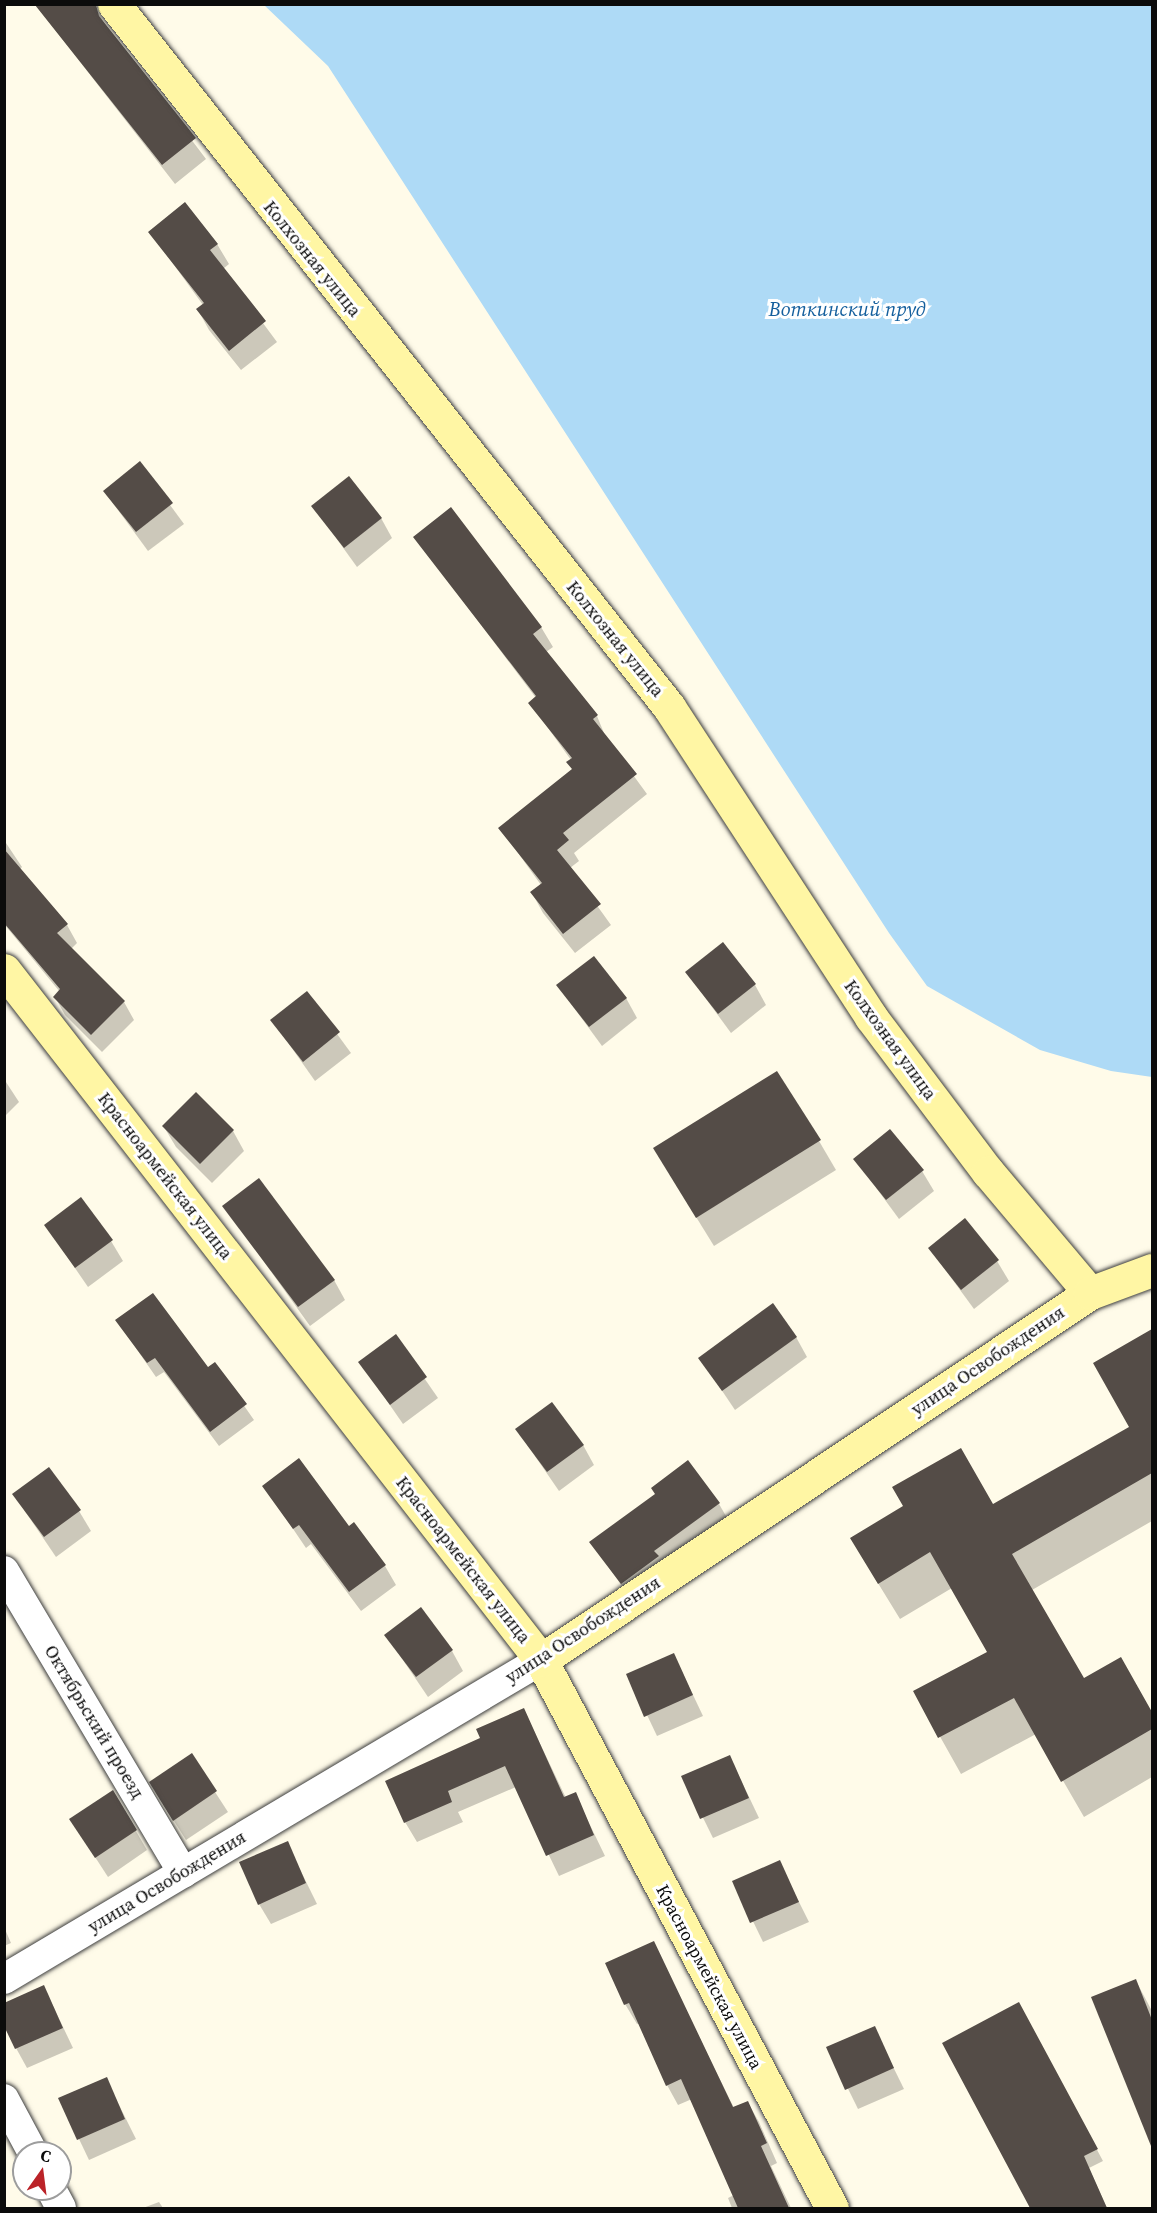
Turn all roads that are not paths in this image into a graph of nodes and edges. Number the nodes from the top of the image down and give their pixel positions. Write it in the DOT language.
graph roads {
  1 [pos="114,4"];
  2 [pos="4,969"];
  3 [pos="1152,1270"];
  4 [pos="1090,1293"];
  5 [pos="4,1571"];
  6 [pos="541,1660"];
  7 [pos="183,1873"];
  8 [pos="4,1979"];
  9 [pos="4,2099"];
  10 [pos="27,2141"];
  11 [pos="832,2208"];
  1 -- 4 [label="street, Колхозная улица"];
  2 -- 6 [label="street, Красноармейская улица"];
  3 -- 4 [label="street, улица Освобождения"];
  4 -- 6 [label="street, улица Освобождения"];
  5 -- 7 [label="street, Октябрьский проезд"];
  6 -- 7 [label="street, улица Освобождения"];
  6 -- 11 [label="street, Красноармейская улица"];
  7 -- 8 [label="street, улица Освобождения"];
  9 -- 10 [label="street"];
}
